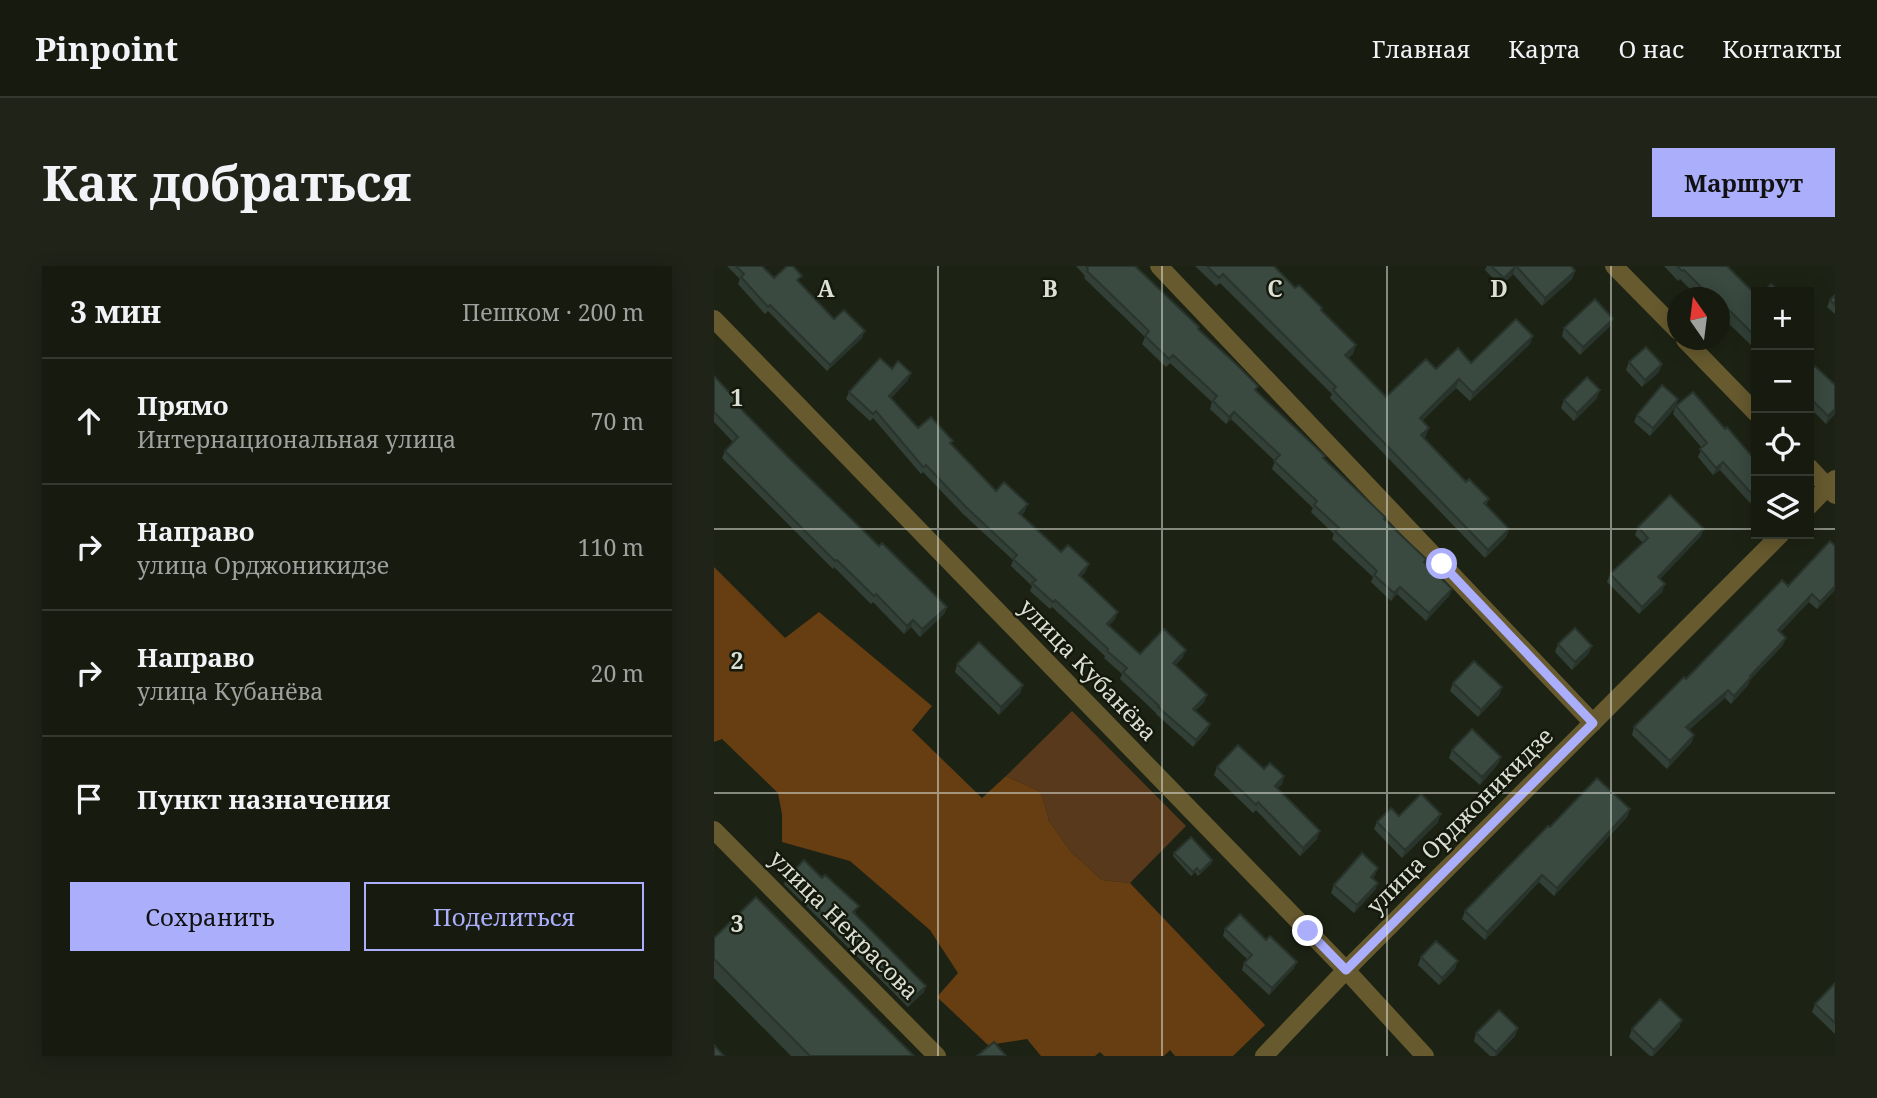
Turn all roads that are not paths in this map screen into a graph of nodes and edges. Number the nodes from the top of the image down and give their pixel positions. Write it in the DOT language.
graph roads {
  1 [pos="1159,266"];
  2 [pos="1615,266"];
  3 [pos="714,320"];
  4 [pos="1667,320"];
  5 [pos="1695,350"];
  6 [pos="1751,408"];
  7 [pos="1814,471"];
  8 [pos="1832,487"];
  9 [pos="1814,502"];
  10 [pos="1776,539"];
  11 [pos="1593,723"];
  12 [pos="714,830"];
  13 [pos="1346,970"];
  14 [pos="937,1056"];
  15 [pos="1264,1056"];
  16 [pos="1425,1056"];
  1 -- 11 [label="street"];
  2 -- 4 [label="street"];
  3 -- 13 [label="street, улица Кубанёва"];
  5 -- 6 [label="street"];
  7 -- 8 [label="street"];
  8 -- 9 [label="street"];
  10 -- 11 [label="street, улица Орджоникидзе"];
  11 -- 13 [label="street, улица Орджоникидзе"];
  12 -- 14 [label="street, улица Некрасова"];
  13 -- 15 [label="street, улица Орджоникидзе"];
  13 -- 16 [label="street, улица Кубанёва"];
}
